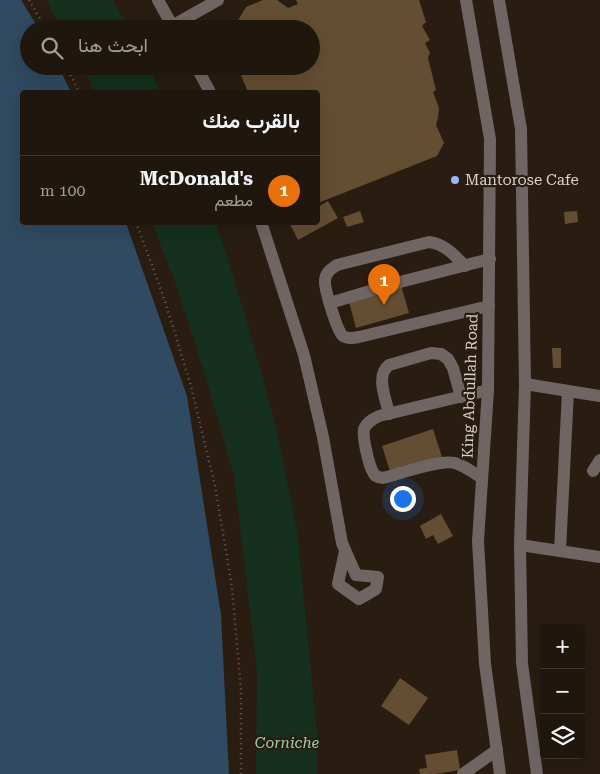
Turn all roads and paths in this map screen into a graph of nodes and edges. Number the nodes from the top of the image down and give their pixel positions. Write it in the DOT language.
graph roads {
  1 [pos="30,0"];
  2 [pos="158,0"];
  3 [pos="218,0"];
  4 [pos="466,0"];
  5 [pos="499,0"];
  6 [pos="41,20"];
  7 [pos="169,20"];
  8 [pos="185,20"];
  9 [pos="71,75"];
  10 [pos="201,75"];
  11 [pos="79,90"];
  12 [pos="209,90"];
  13 [pos="137,225"];
  14 [pos="262,225"];
  15 [pos="490,259"];
  16 [pos="465,266"];
  17 [pos="330,303"];
  18 [pos="489,306"];
  19 [pos="525,384"];
  20 [pos="488,390"];
  21 [pos="568,391"];
  22 [pos="600,396"];
  23 [pos="461,397"];
  24 [pos="389,414"];
  25 [pos="482,478"];
  26 [pos="520,545"];
  27 [pos="345,551"];
  28 [pos="560,551"];
  29 [pos="600,557"];
  30 [pos="497,750"];
  31 [pos="241,774"];
  32 [pos="465,774"];
  33 [pos="500,774"];
  34 [pos="537,774"];
  1 -- 6 [label="path"];
  2 -- 7 [label="street"];
  3 -- 8 [label="street"];
  4 -- 15 [label="street, King Abdullah Road"];
  5 -- 19 [label="street"];
  9 -- 11 [label="path"];
  10 -- 12 [label="street"];
  13 -- 31 [label="path"];
  14 -- 27 [label="street"];
  15 -- 16 [label="street"];
  15 -- 18 [label="street, King Abdullah Road"];
  16 -- 17 [label="street"];
  16 -- 17 [label="street"];
  17 -- 18 [label="street"];
  18 -- 20 [label="street, King Abdullah Road"];
  19 -- 21 [label="street"];
  19 -- 26 [label="street"];
  20 -- 23 [label="street"];
  20 -- 25 [label="street, King Abdullah Road"];
  21 -- 22 [label="street"];
  21 -- 28 [label="street"];
  23 -- 24 [label="street"];
  23 -- 24 [label="street"];
  24 -- 25 [label="street"];
  25 -- 30 [label="street, King Abdullah Road"];
  26 -- 28 [label="street"];
  26 -- 34 [label="street"];
  28 -- 29 [label="street"];
  30 -- 32 [label="street"];
  30 -- 33 [label="street, King Abdullah Road"];
}
